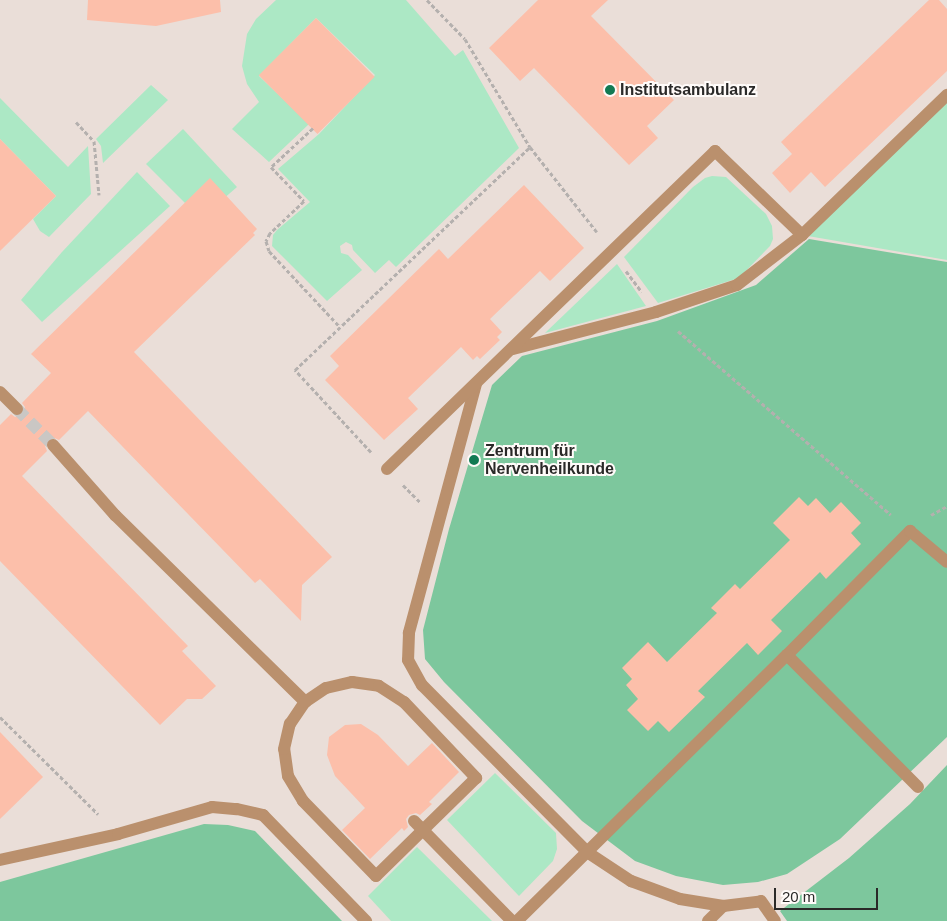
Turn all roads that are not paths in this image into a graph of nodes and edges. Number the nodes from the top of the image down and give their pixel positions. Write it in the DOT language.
graph roads {
  1 [pos="947,95"];
  2 [pos="802,235"];
  3 [pos="512,350"];
  4 [pos="476,384"];
  5 [pos="0,392"];
  6 [pos="17,408"];
  7 [pos="54,445"];
  8 [pos="387,469"];
  9 [pos="947,562"];
  10 [pos="787,655"];
  11 [pos="305,702"];
  12 [pos="918,787"];
  13 [pos="418,826"];
  14 [pos="587,852"];
  15 [pos="0,860"];
  16 [pos="723,906"];
  17 [pos="366,921"];
  18 [pos="512,921"];
  19 [pos="517,921"];
  20 [pos="708,921"];
  21 [pos="775,921"];
  1 -- 2 [label="street"];
  2 -- 3 [label="street"];
  2 -- 3 [label="street"];
  3 -- 4 [label="street"];
  4 -- 8 [label="street"];
  4 -- 14 [label="street"];
  5 -- 6 [label="street"];
  7 -- 11 [label="street"];
  9 -- 10 [label="street"];
  10 -- 12 [label="street"];
  10 -- 14 [label="street"];
  11 -- 13 [label="street"];
  11 -- 13 [label="street"];
  13 -- 18 [label="street"];
  14 -- 16 [label="street"];
  14 -- 19 [label="street"];
  15 -- 17 [label="street"];
  16 -- 20 [label="street"];
  16 -- 21 [label="street"];
}
